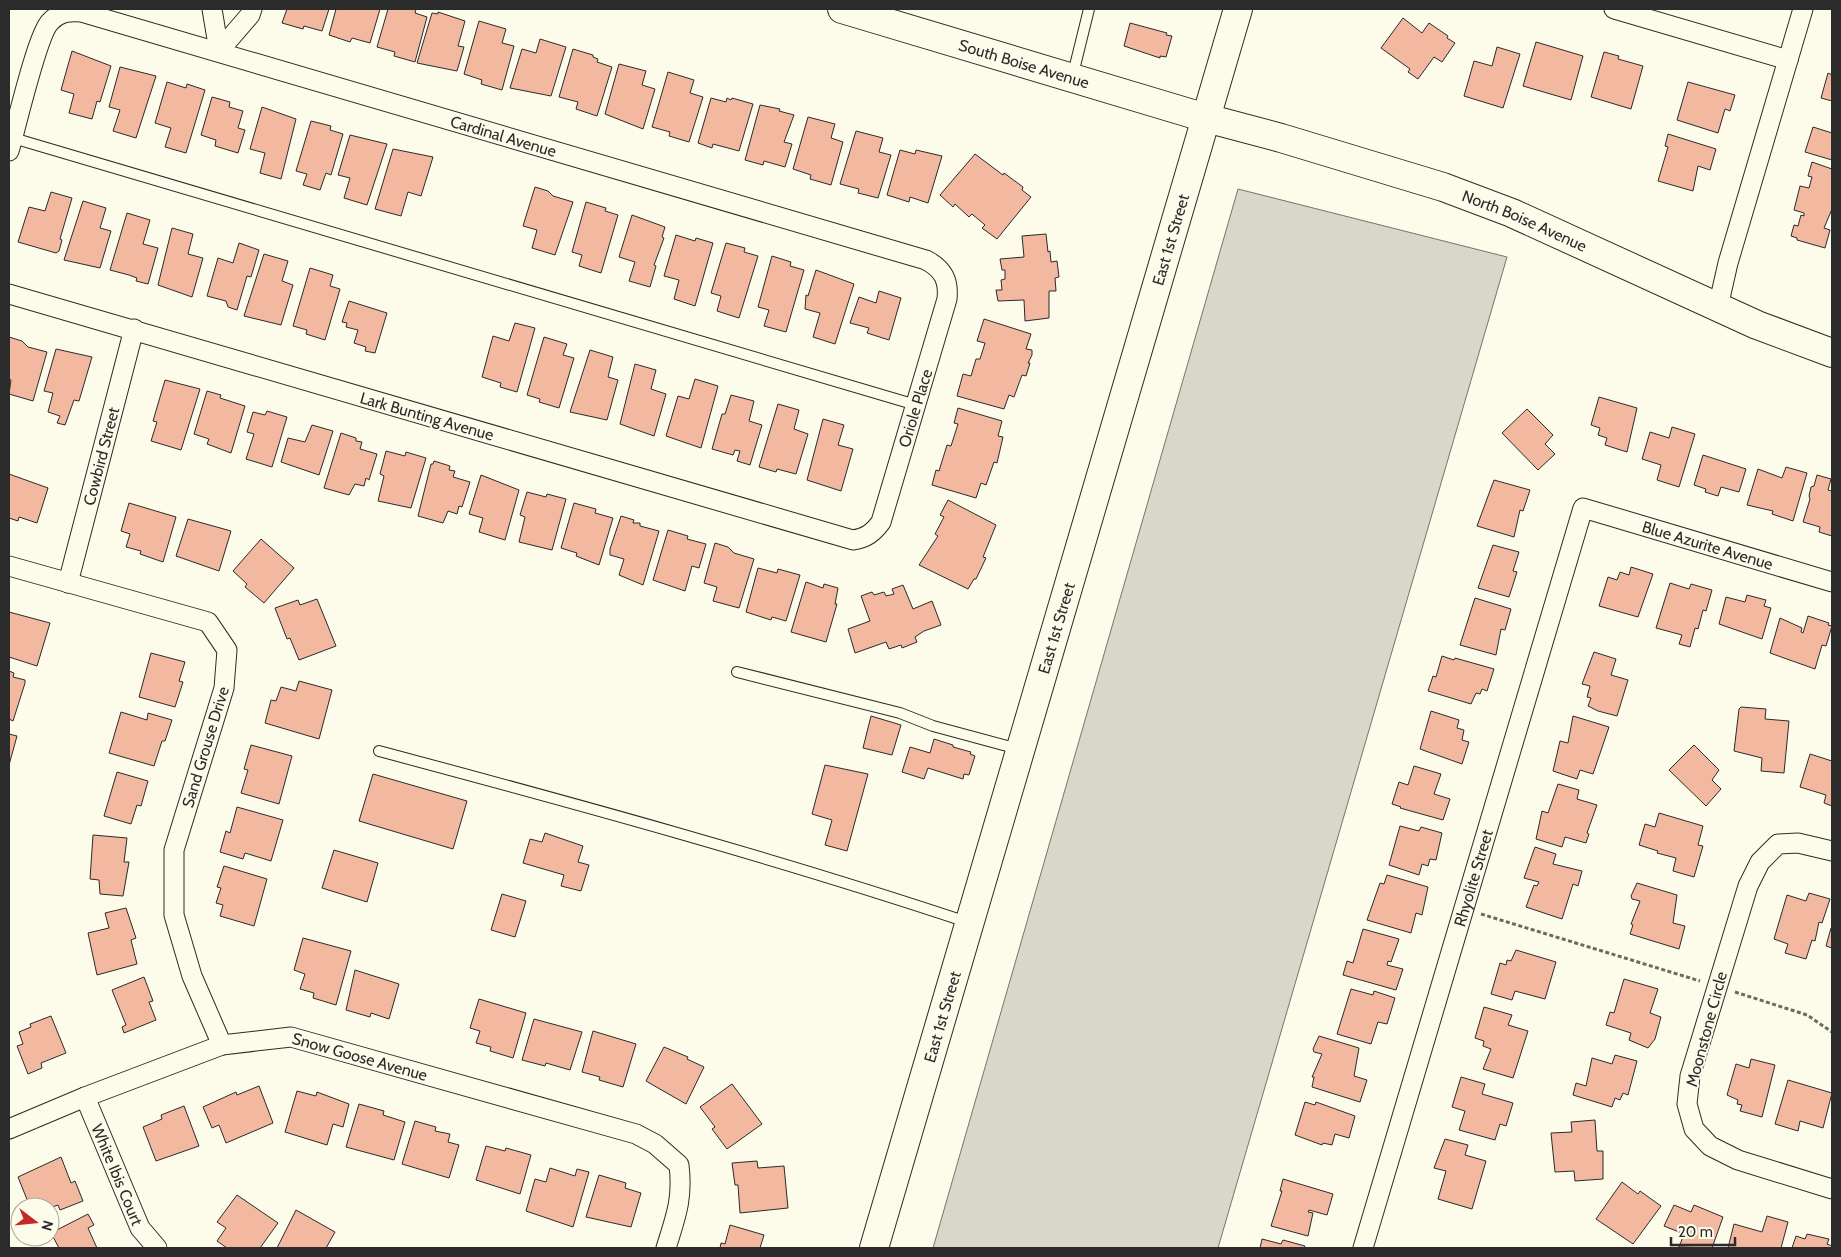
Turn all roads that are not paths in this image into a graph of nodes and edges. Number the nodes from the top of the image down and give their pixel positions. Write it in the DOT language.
graph roads {
  1 [pos="212,9"];
  2 [pos="252,9"];
  3 [pos="842,9"];
  4 [pos="1090,9"];
  5 [pos="1238,9"];
  6 [pos="1614,9"];
  7 [pos="1803,9"];
  8 [pos="218,51"];
  9 [pos="1788,60"];
  10 [pos="1072,78"];
  11 [pos="1206,118"];
  12 [pos="11,145"];
  13 [pos="926,260"];
  14 [pos="9,294"];
  15 [pos="1718,307"];
  16 [pos="134,329"];
  17 [pos="1832,353"];
  18 [pos="916,405"];
  19 [pos="1584,508"];
  20 [pos="844,539"];
  21 [pos="9,566"];
  22 [pos="1832,582"];
  23 [pos="68,583"];
  24 [pos="737,672"];
  25 [pos="1022,750"];
  26 [pos="379,751"];
  27 [pos="1832,851"];
  28 [pos="970,923"];
  29 [pos="222,1044"];
  30 [pos="85,1097"];
  31 [pos="9,1129"];
  32 [pos="1832,1189"];
  33 [pos="157,1248"];
  34 [pos="666,1248"];
  35 [pos="874,1248"];
  36 [pos="1363,1248"];
  1 -- 8 [label="street"];
  2 -- 8 [label="street"];
  3 -- 10 [label="main road, South Boise Avenue"];
  4 -- 10 [label="lane"];
  5 -- 11 [label="main road, East 1st Street"];
  6 -- 9 [label="street"];
  7 -- 9 [label="street"];
  8 -- 12 [label="street, Cardinal Avenue"];
  8 -- 13 [label="street, Cardinal Avenue"];
  9 -- 15 [label="street"];
  10 -- 11 [label="main road, South Boise Avenue"];
  11 -- 15 [label="main road, North Boise Avenue"];
  11 -- 25 [label="main road, East 1st Street"];
  12 -- 18 [label="lane"];
  13 -- 18 [label="street, Oriole Place"];
  14 -- 16 [label="street, Lark Bunting Avenue"];
  15 -- 17 [label="main road, North Boise Avenue"];
  16 -- 20 [label="street, Lark Bunting Avenue"];
  16 -- 23 [label="street, Cowbird Street"];
  18 -- 20 [label="street, Oriole Place"];
  19 -- 22 [label="street, Blue Azurite Avenue"];
  19 -- 36 [label="street, Rhyolite Street"];
  21 -- 23 [label="street, Sand Grouse Drive"];
  23 -- 29 [label="street, Sand Grouse Drive"];
  24 -- 25 [label="lane"];
  25 -- 28 [label="main road, East 1st Street"];
  26 -- 28 [label="lane"];
  27 -- 32 [label="street, Moonstone Circle"];
  28 -- 35 [label="main road, East 1st Street"];
  29 -- 30 [label="street, Snow Goose Avenue"];
  29 -- 34 [label="street, Snow Goose Avenue"];
  30 -- 31 [label="street, Snow Goose Avenue"];
  30 -- 33 [label="street, White Ibis Court"];
}
